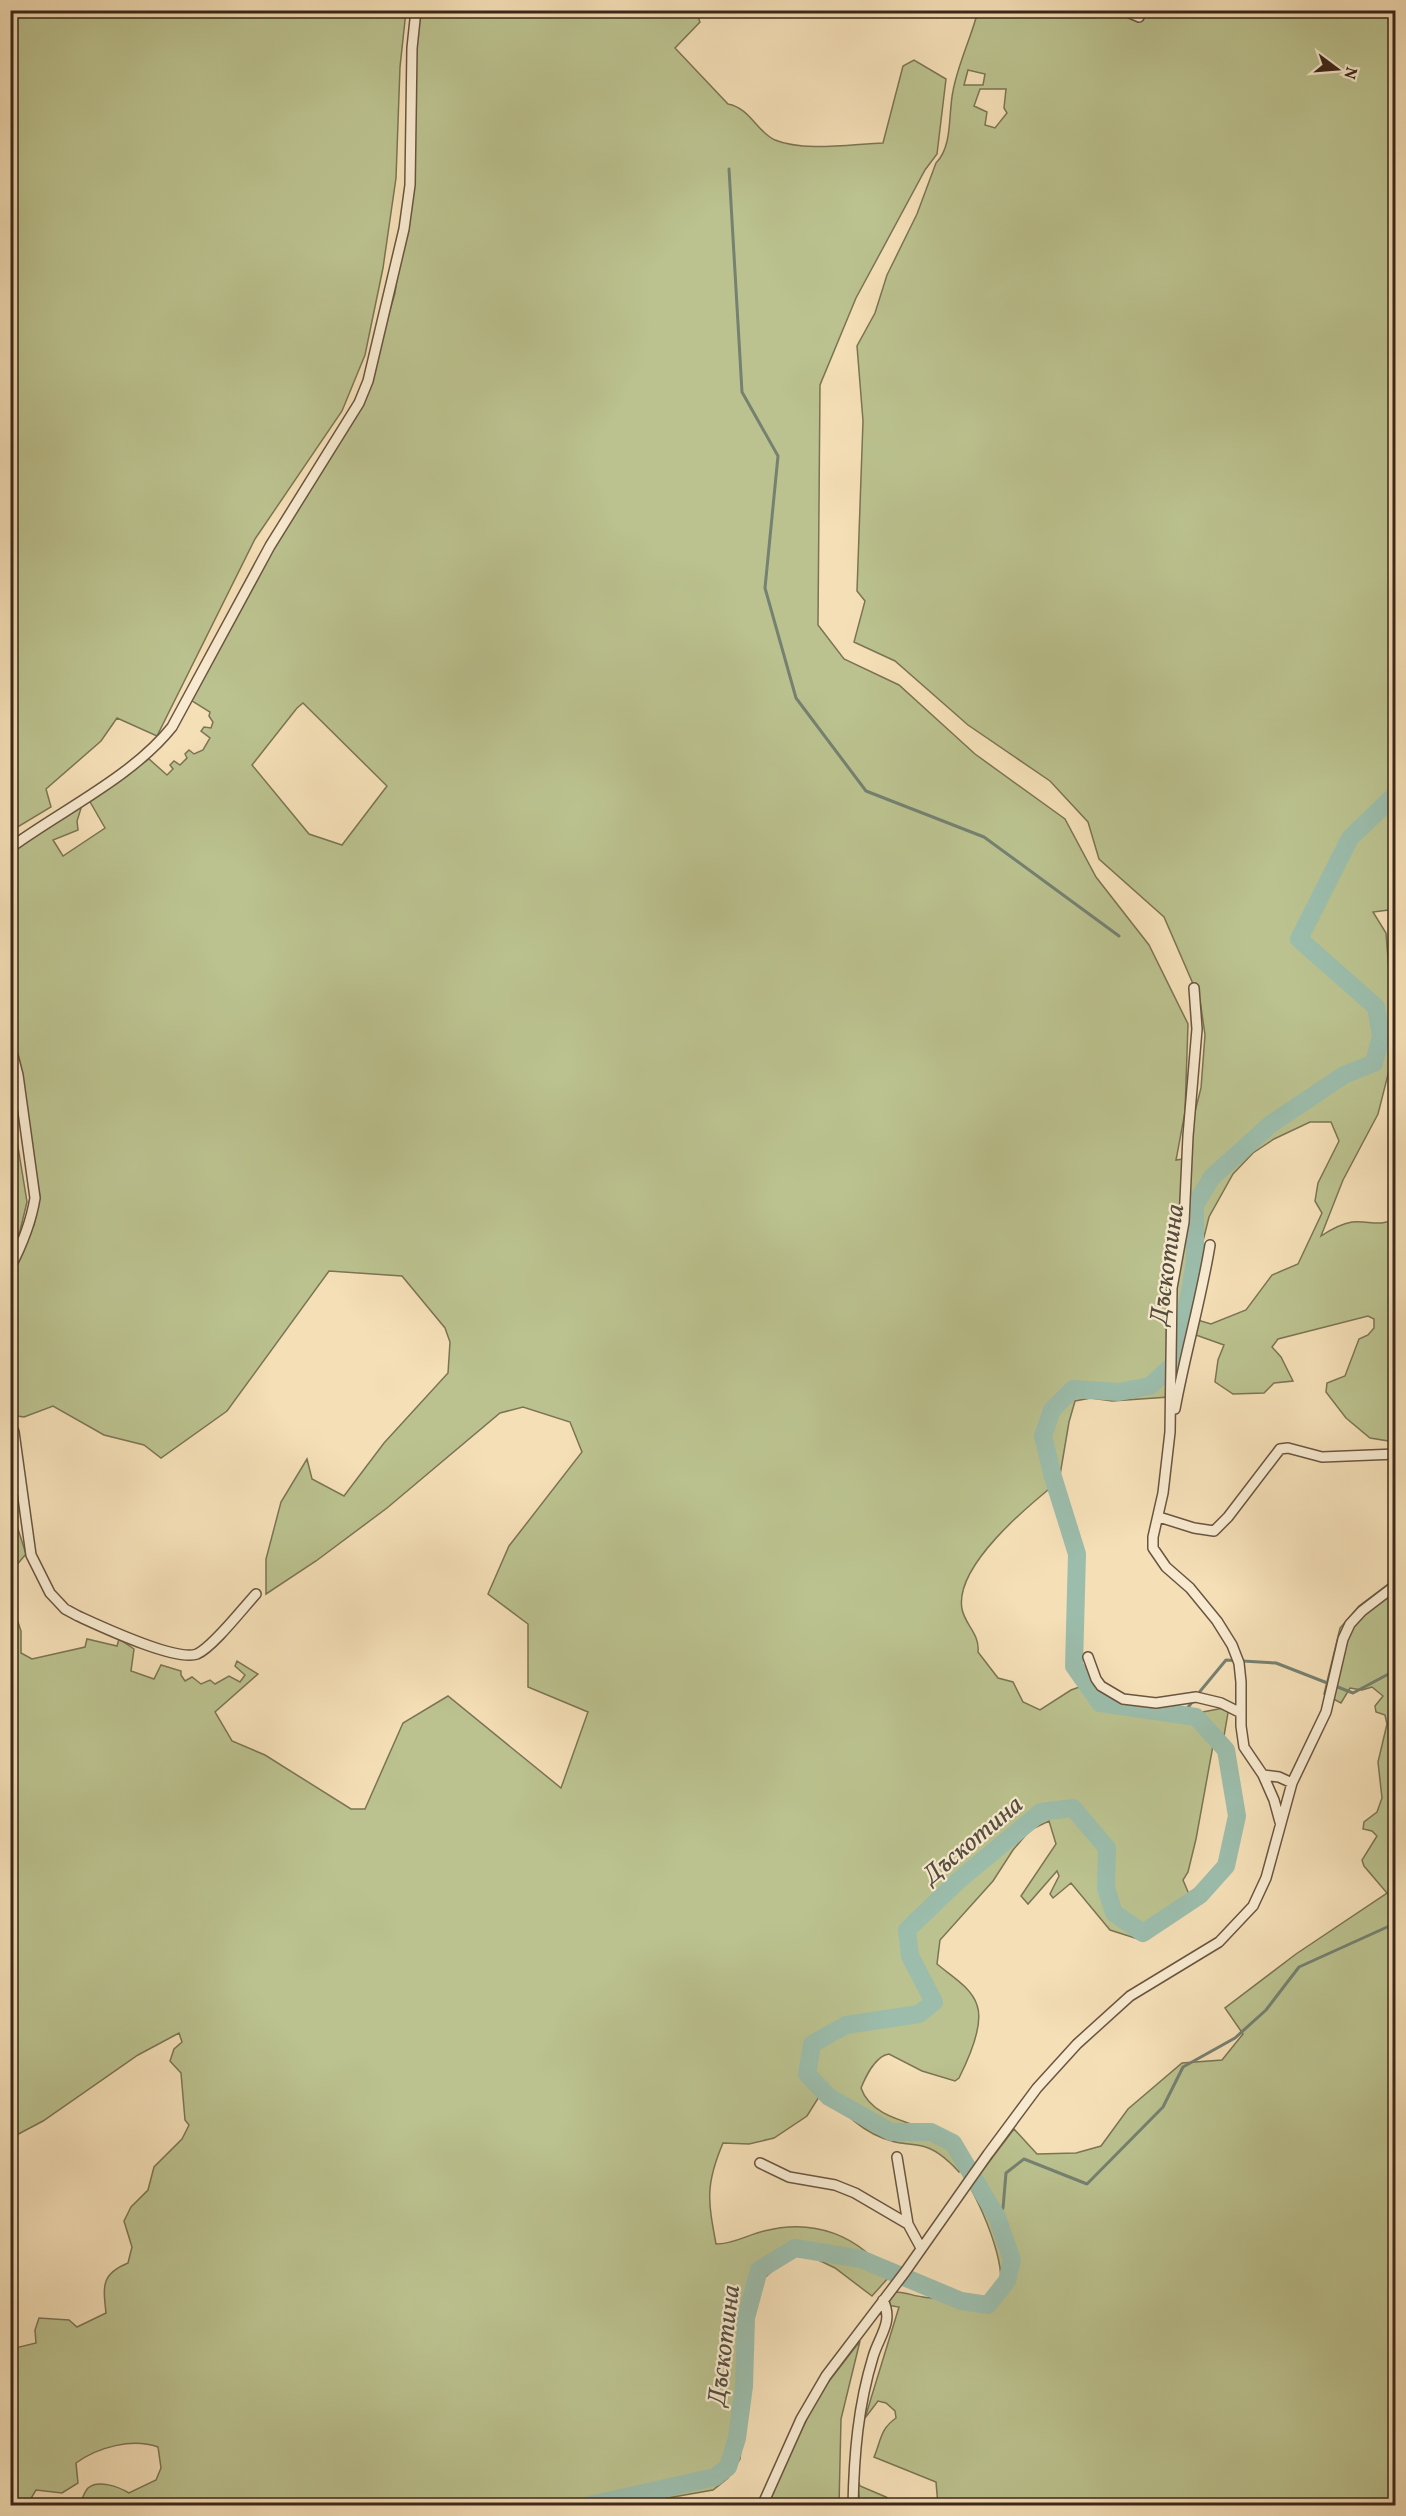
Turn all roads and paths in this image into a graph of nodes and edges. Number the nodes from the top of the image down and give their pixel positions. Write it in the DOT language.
graph roads {
  1 [pos="416,10"];
  2 [pos="1124,10"];
  3 [pos="1139,17"];
  4 [pos="10,848"];
  5 [pos="1194,988"];
  6 [pos="10,1044"];
  7 [pos="1210,1245"];
  8 [pos="10,1268"];
  9 [pos="10,1424"];
  10 [pos="1170,1432"];
  11 [pos="1395,1454"];
  12 [pos="1159,1517"];
  13 [pos="1395,1585"];
  14 [pos="256,1594"];
  15 [pos="1089,1657"];
  16 [pos="1241,1713"];
  17 [pos="1263,1775"];
  18 [pos="1292,1783"];
  19 [pos="1281,1824"];
  20 [pos="897,2157"];
  21 [pos="760,2163"];
  22 [pos="908,2224"];
  23 [pos="921,2248"];
  24 [pos="883,2300"];
  25 [pos="762,2505"];
  26 [pos="853,2505"];
  1 -- 4 [label="street"];
  2 -- 3 [label="street"];
  5 -- 10 [label="street"];
  6 -- 8 [label="street"];
  7 -- 10 [label="street"];
  9 -- 14 [label="street"];
  10 -- 12 [label="street"];
  11 -- 12 [label="street"];
  12 -- 16 [label="street"];
  13 -- 18 [label="street"];
  15 -- 16 [label="street"];
  16 -- 17 [label="street"];
  17 -- 18 [label="street"];
  17 -- 19 [label="street"];
  18 -- 19 [label="street"];
  19 -- 23 [label="street"];
  20 -- 22 [label="street"];
  21 -- 22 [label="street"];
  22 -- 23 [label="street"];
  23 -- 24 [label="street"];
  24 -- 25 [label="street"];
  24 -- 26 [label="street"];
}
